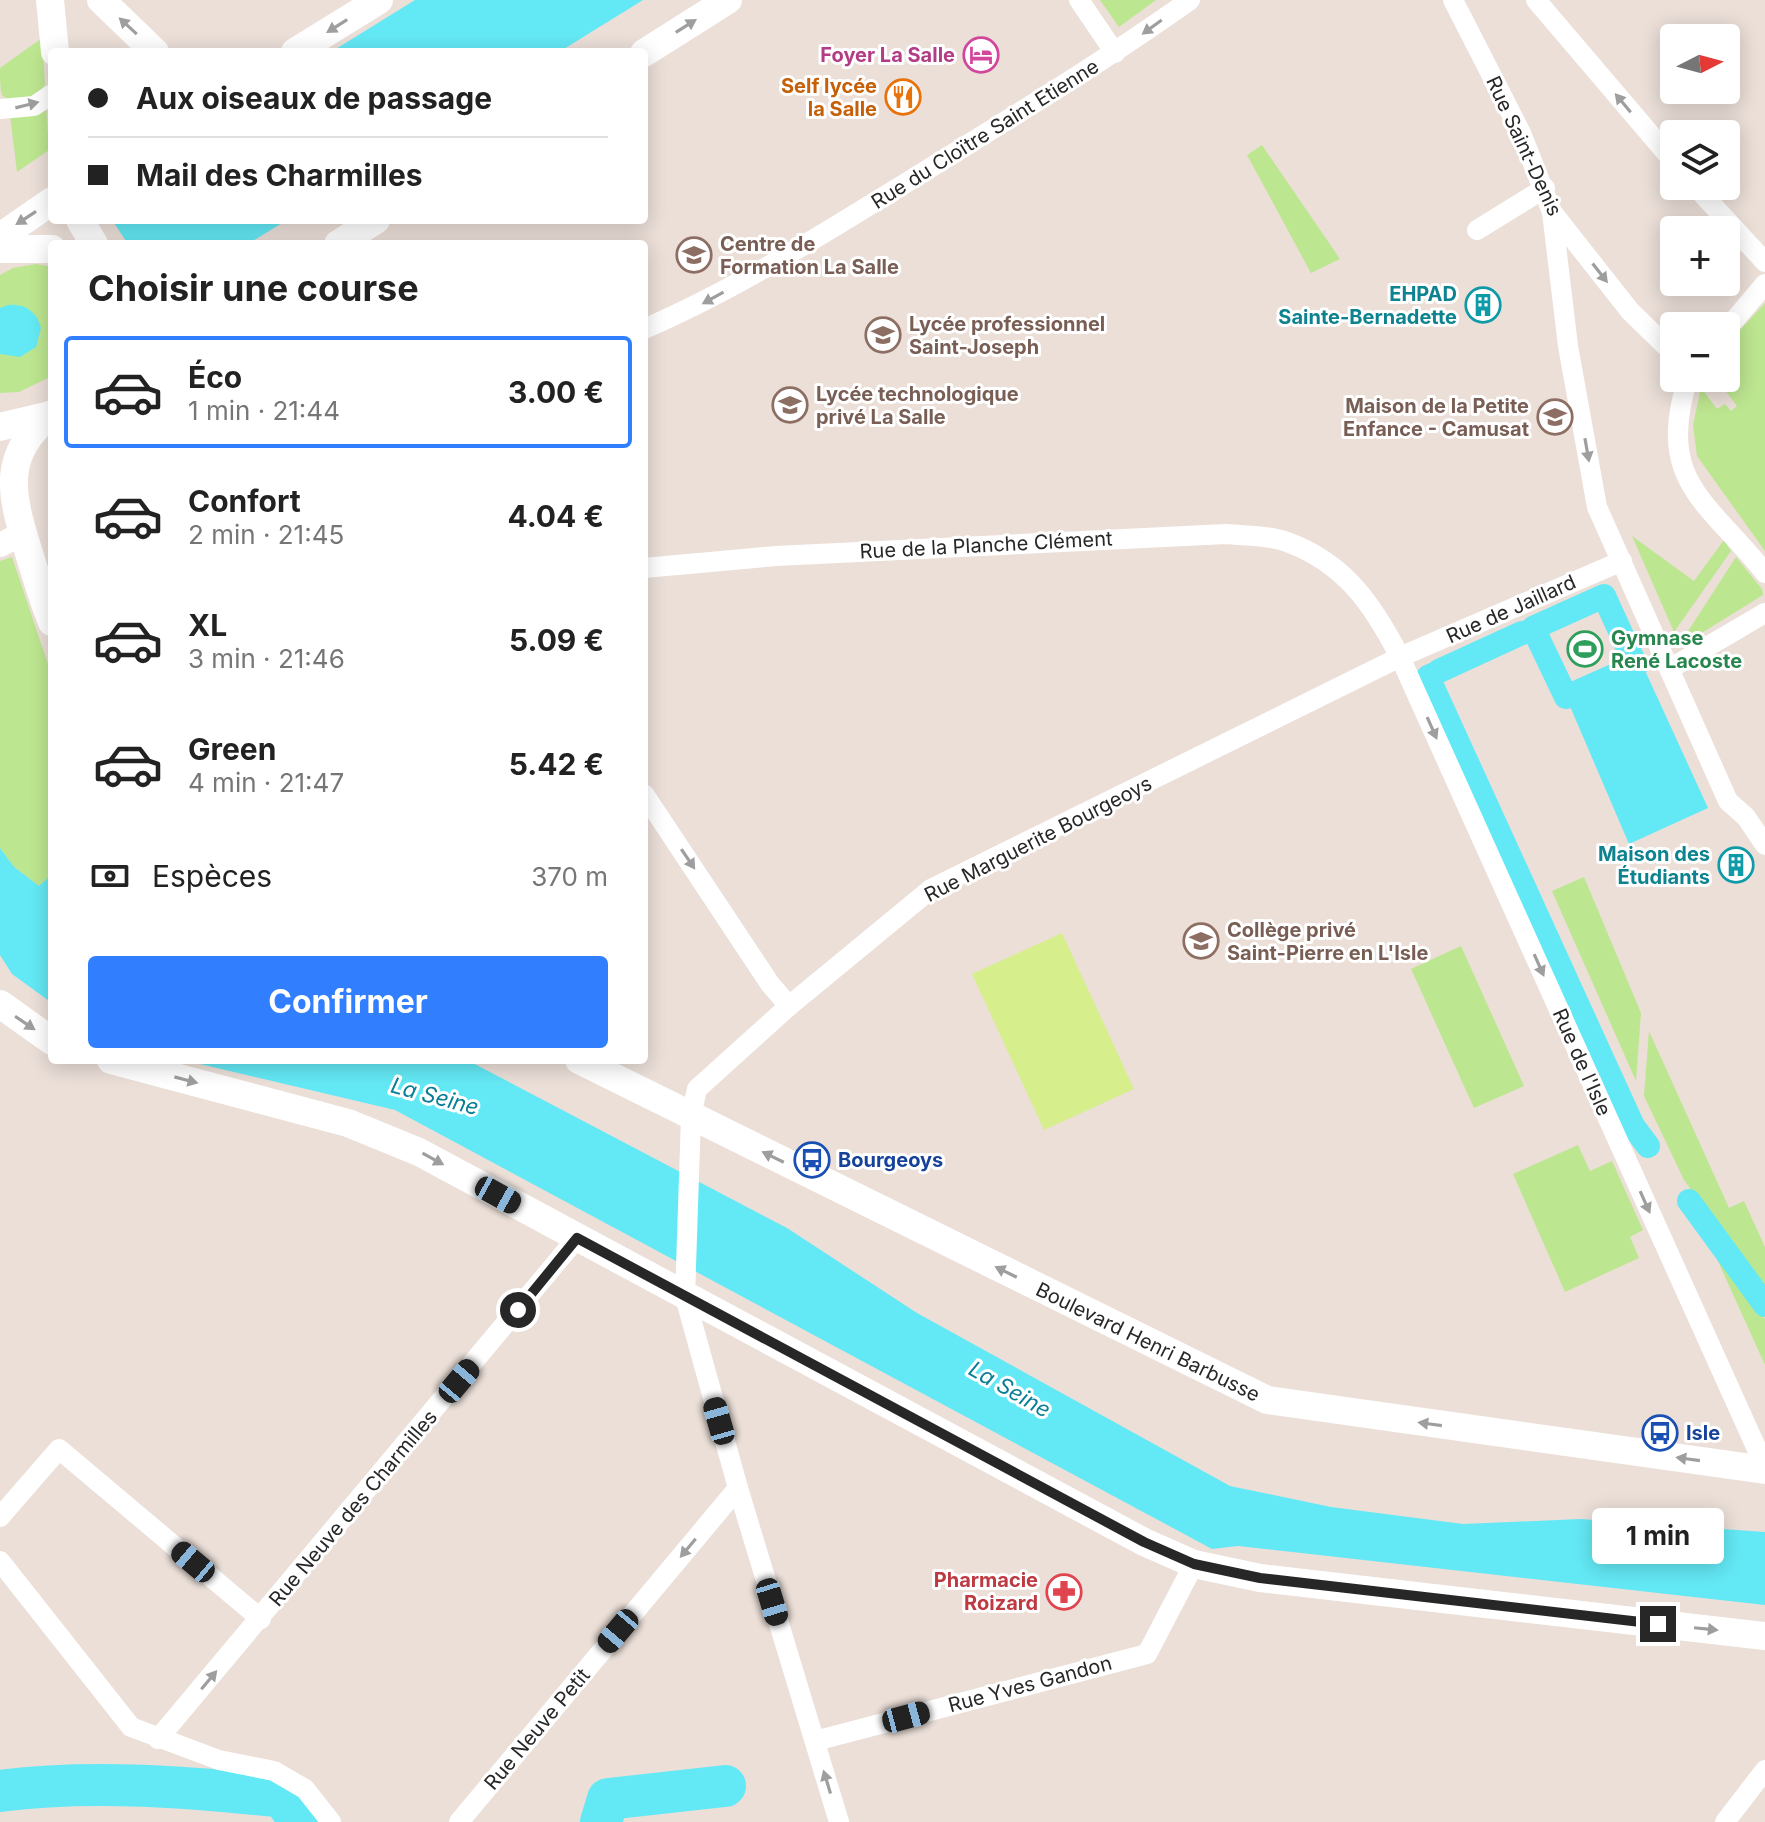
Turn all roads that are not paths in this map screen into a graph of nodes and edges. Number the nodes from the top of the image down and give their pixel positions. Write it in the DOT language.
graph roads {
  1 [pos="101,0"];
  2 [pos="379,0"];
  3 [pos="728,0"];
  4 [pos="1079,0"];
  5 [pos="1190,0"];
  6 [pos="1453,0"];
  7 [pos="1536,0"];
  8 [pos="56,7"];
  9 [pos="55,48"];
  10 [pos="151,48"];
  11 [pos="301,48"];
  12 [pos="648,50"];
  13 [pos="1115,53"];
  14 [pos="48,97"];
  15 [pos="0,109"];
  16 [pos="1660,146"];
  17 [pos="1545,188"];
  18 [pos="1708,200"];
  19 [pos="48,204"];
  20 [pos="1552,212"];
  21 [pos="370,224"];
  22 [pos="1477,230"];
  23 [pos="0,237"];
  24 [pos="344,240"];
  25 [pos="0,249"];
  26 [pos="48,249"];
  27 [pos="1765,262"];
  28 [pos="1765,284"];
  29 [pos="1740,313"];
  30 [pos="648,327"];
  31 [pos="1660,340"];
  32 [pos="1685,392"];
  33 [pos="0,409"];
  34 [pos="48,414"];
  35 [pos="48,415"];
  36 [pos="48,418"];
  37 [pos="0,427"];
  38 [pos="12,539"];
  39 [pos="1622,561"];
  40 [pos="648,568"];
  41 [pos="43,569"];
  42 [pos="1765,573"];
  43 [pos="48,598"];
  44 [pos="1765,613"];
  45 [pos="1400,657"];
  46 [pos="1671,668"];
  47 [pos="648,800"];
  48 [pos="1756,813"];
  49 [pos="1765,845"];
  50 [pos="0,1004"];
  51 [pos="789,1006"];
  52 [pos="48,1038"];
  53 [pos="126,1064"];
  54 [pos="586,1064"];
  55 [pos="691,1124"];
  56 [pos="577,1238"];
  57 [pos="685,1297"];
  58 [pos="1765,1469"];
  59 [pos="738,1488"];
  60 [pos="0,1517"];
  61 [pos="0,1561"];
  62 [pos="1194,1564"];
  63 [pos="261,1619"];
  64 [pos="1765,1636"];
  65 [pos="158,1739"];
  66 [pos="815,1741"];
  67 [pos="1765,1770"];
  68 [pos="331,1822"];
  69 [pos="459,1822"];
  70 [pos="839,1822"];
  71 [pos="1725,1822"];
  10 -- 1 [label="main road, one-way"];
  2 -- 11 [label="main road, one-way"];
  12 -- 3 [label="main road, one-way"];
  4 -- 13 [label="street"];
  5 -- 13 [label="street, Rue du Cloïtre Saint Etienne, one-way"];
  6 -- 17 [label="street, Rue Saint-Denis"];
  16 -- 7 [label="street, one-way"];
  8 -- 9 [label="main road"];
  13 -- 30 [label="street, Rue du Cloïtre Saint Etienne, one-way"];
  15 -- 14 [label="street, one-way"];
  17 -- 20 [label="street, Rue Saint-Denis"];
  17 -- 22 [label="street"];
  18 -- 27 [label="street"];
  19 -- 23 [label="main road, one-way"];
  20 -- 31 [label="street, Rue Saint-Denis, one-way"];
  20 -- 39 [label="street, one-way"];
  21 -- 24 [label="main road"];
  25 -- 26 [label="main road"];
  28 -- 29 [label="street"];
  32 -- 42 [label="street"];
  33 -- 34 [label="main road"];
  35 -- 37 [label="main road"];
  36 -- 38 [label="main road"];
  38 -- 41 [label="main road"];
  39 -- 45 [label="street, Rue de Jaillard"];
  39 -- 46 [label="street"];
  40 -- 45 [label="street, Rue de la Planche Clément"];
  41 -- 43 [label="main road"];
  44 -- 46 [label="street"];
  45 -- 51 [label="street, Rue Marguerite Bourgeoys"];
  45 -- 58 [label="street, Rue de l'Isle, one-way"];
  46 -- 48 [label="street"];
  47 -- 51 [label="street, one-way"];
  48 -- 49 [label="street"];
  50 -- 52 [label="main road, one-way"];
  51 -- 55 [label="street, Rue Marguerite Bourgeoys"];
  53 -- 56 [label="main road, one-way"];
  54 -- 55 [label="main road, Boulevard Henri Barbusse"];
  55 -- 57 [label="street"];
  58 -- 55 [label="main road, Boulevard Henri Barbusse, one-way"];
  56 -- 57 [label="main road"];
  56 -- 63 [label="street, Rue Neuve des Charmilles"];
  57 -- 59 [label="street"];
  57 -- 62 [label="main road"];
  59 -- 66 [label="street"];
  59 -- 69 [label="street, Rue Neuve Petit, one-way"];
  60 -- 63 [label="street"];
  61 -- 65 [label="street"];
  62 -- 64 [label="main road, one-way"];
  62 -- 66 [label="street, Rue Yves Gandon"];
  65 -- 63 [label="street, Rue Neuve des Charmilles, one-way"];
  65 -- 68 [label="street"];
  70 -- 66 [label="street, one-way"];
  67 -- 71 [label="street"];
}
